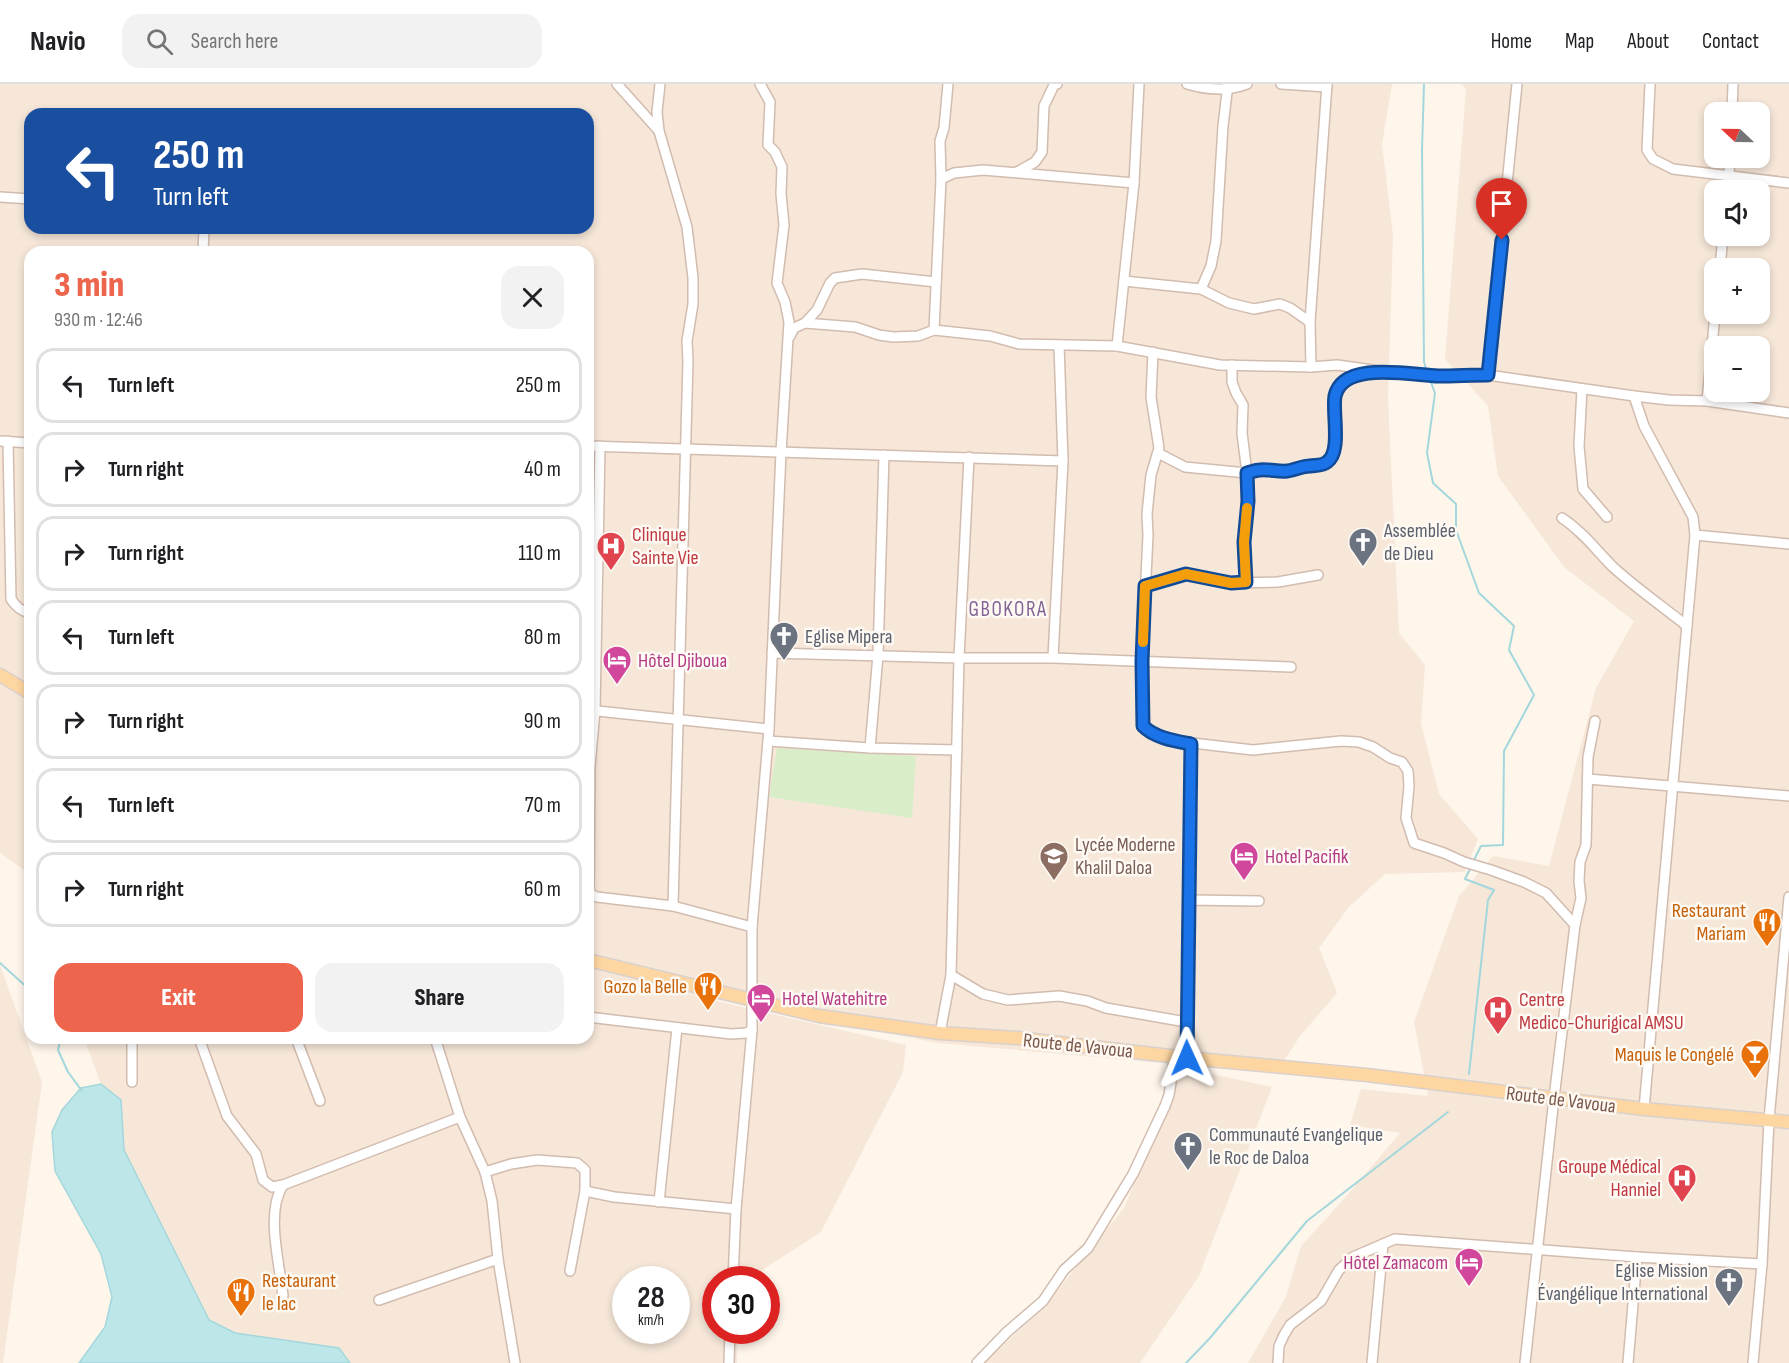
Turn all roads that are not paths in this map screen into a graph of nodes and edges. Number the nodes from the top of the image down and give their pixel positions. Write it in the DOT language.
graph roads {
  1 [pos="617,84"];
  2 [pos="660,84"];
  3 [pos="760,84"];
  4 [pos="948,84"];
  5 [pos="1057,84"];
  6 [pos="1139,84"];
  7 [pos="1187,84"];
  8 [pos="1247,84"];
  9 [pos="1281,84"];
  10 [pos="1517,84"];
  11 [pos="1650,84"];
  12 [pos="1733,84"];
  13 [pos="1327,86"];
  14 [pos="1228,87"];
  15 [pos="1732,102"];
  16 [pos="659,131"];
  17 [pos="1729,168"];
  18 [pos="1017,172"];
  19 [pos="1729,177"];
  20 [pos="942,179"];
  21 [pos="1729,180"];
  22 [pos="1134,183"];
  23 [pos="1789,183"];
  24 [pos="0,197"];
  25 [pos="24,199"];
  26 [pos="1124,281"];
  27 [pos="936,282"];
  28 [pos="1201,289"];
  29 [pos="1310,322"];
  30 [pos="805,323"];
  31 [pos="934,330"];
  32 [pos="788,344"];
  33 [pos="1059,345"];
  34 [pos="1117,346"];
  35 [pos="1153,352"];
  36 [pos="1232,365"];
  37 [pos="1311,368"];
  38 [pos="1385,371"];
  39 [pos="1488,375"];
  40 [pos="1582,389"];
  41 [pos="1634,396"];
  42 [pos="1704,401"];
  43 [pos="1714,402"];
  44 [pos="1789,413"];
  45 [pos="4,441"];
  46 [pos="24,442"];
  47 [pos="594,446"];
  48 [pos="600,446"];
  49 [pos="686,448"];
  50 [pos="781,452"];
  51 [pos="1158,453"];
  52 [pos="884,455"];
  53 [pos="969,457"];
  54 [pos="1063,461"];
  55 [pos="1247,473"];
  56 [pos="1606,517"];
  57 [pos="1562,518"];
  58 [pos="1695,535"];
  59 [pos="1789,544"];
  60 [pos="1318,575"];
  61 [pos="1246,582"];
  62 [pos="1145,586"];
  63 [pos="24,612"];
  64 [pos="594,622"];
  65 [pos="1687,626"];
  66 [pos="772,653"];
  67 [pos="878,655"];
  68 [pos="959,658"];
  69 [pos="1053,658"];
  70 [pos="1142,661"];
  71 [pos="1291,667"];
  72 [pos="0,675"];
  73 [pos="24,689"];
  74 [pos="594,710"];
  75 [pos="678,719"];
  76 [pos="1595,721"];
  77 [pos="769,729"];
  78 [pos="768,741"];
  79 [pos="1191,744"];
  80 [pos="870,748"];
  81 [pos="957,750"];
  82 [pos="1588,778"];
  83 [pos="1672,786"];
  84 [pos="1789,796"];
  85 [pos="594,896"];
  86 [pos="1789,897"];
  87 [pos="1188,900"];
  88 [pos="1259,901"];
  89 [pos="674,906"];
  90 [pos="1575,926"];
  91 [pos="752,927"];
  92 [pos="594,961"];
  93 [pos="951,975"];
  94 [pos="1785,994"];
  95 [pos="751,1000"];
  96 [pos="594,1018"];
  97 [pos="1186,1022"];
  98 [pos="677,1028"];
  99 [pos="752,1030"];
  100 [pos="940,1034"];
  101 [pos="132,1044"];
  102 [pos="201,1044"];
  103 [pos="298,1044"];
  104 [pos="437,1044"];
  105 [pos="1181,1057"];
  106 [pos="132,1082"];
  107 [pos="1554,1098"];
  108 [pos="320,1101"];
  109 [pos="1644,1109"];
  110 [pos="460,1117"];
  111 [pos="1769,1120"];
  112 [pos="1789,1122"];
  113 [pos="485,1172"];
  114 [pos="283,1185"];
  115 [pos="585,1191"];
  116 [pos="659,1202"];
  117 [pos="736,1209"];
  118 [pos="1383,1244"];
  119 [pos="1537,1250"];
  120 [pos="1637,1257"];
  121 [pos="498,1258"];
  122 [pos="1762,1264"];
  123 [pos="734,1266"];
  124 [pos="570,1271"];
  125 [pos="283,1296"];
  126 [pos="379,1300"];
  127 [pos="730,1344"];
  128 [pos="514,1363"];
  129 [pos="729,1363"];
  130 [pos="977,1363"];
  131 [pos="1278,1363"];
  132 [pos="1372,1363"];
  133 [pos="1525,1363"];
  134 [pos="1628,1363"];
  135 [pos="1753,1363"];
  1 -- 16 [label="street"];
  2 -- 16 [label="street"];
  3 -- 32 [label="street"];
  4 -- 20 [label="street"];
  5 -- 18 [label="street"];
  6 -- 22 [label="street"];
  7 -- 14 [label="street"];
  8 -- 14 [label="street"];
  9 -- 13 [label="street"];
  10 -- 39 [label="street"];
  11 -- 19 [label="street"];
  12 -- 15 [label="street"];
  13 -- 29 [label="street"];
  14 -- 28 [label="street"];
  16 -- 49 [label="street"];
  17 -- 19 [label="street"];
  18 -- 20 [label="street"];
  18 -- 22 [label="street"];
  19 -- 21 [label="street"];
  19 -- 23 [label="street"];
  20 -- 27 [label="street"];
  22 -- 26 [label="street"];
  24 -- 25 [label="street"];
  26 -- 28 [label="street"];
  26 -- 34 [label="street"];
  27 -- 30 [label="street"];
  27 -- 31 [label="street"];
  28 -- 29 [label="street"];
  29 -- 37 [label="street"];
  30 -- 31 [label="street"];
  30 -- 32 [label="street"];
  31 -- 33 [label="street"];
  32 -- 50 [label="street"];
  33 -- 34 [label="street"];
  33 -- 54 [label="street"];
  34 -- 35 [label="street"];
  35 -- 36 [label="street"];
  35 -- 51 [label="street"];
  36 -- 37 [label="street"];
  36 -- 55 [label="street"];
  37 -- 38 [label="street"];
  38 -- 39 [label="street"];
  38 -- 55 [label="street"];
  39 -- 40 [label="street"];
  40 -- 41 [label="street"];
  40 -- 56 [label="street"];
  41 -- 42 [label="street"];
  41 -- 58 [label="street"];
  43 -- 44 [label="street"];
  45 -- 46 [label="street"];
  45 -- 63 [label="street"];
  47 -- 48 [label="street"];
  48 -- 49 [label="street"];
  48 -- 64 [label="street"];
  49 -- 50 [label="street"];
  49 -- 75 [label="street"];
  50 -- 52 [label="street"];
  50 -- 66 [label="street"];
  51 -- 55 [label="street"];
  51 -- 62 [label="street"];
  52 -- 53 [label="street"];
  52 -- 67 [label="street"];
  53 -- 54 [label="street"];
  53 -- 68 [label="street"];
  54 -- 69 [label="street"];
  55 -- 61 [label="street"];
  57 -- 65 [label="street"];
  58 -- 59 [label="street"];
  58 -- 65 [label="street"];
  60 -- 61 [label="street"];
  61 -- 62 [label="street"];
  62 -- 70 [label="street"];
  65 -- 83 [label="street"];
  66 -- 67 [label="street"];
  66 -- 77 [label="street"];
  67 -- 68 [label="street"];
  67 -- 80 [label="street"];
  68 -- 69 [label="street"];
  68 -- 81 [label="street"];
  69 -- 70 [label="street"];
  70 -- 71 [label="street"];
  70 -- 79 [label="street"];
  72 -- 73 [label="main road"];
  74 -- 75 [label="street"];
  75 -- 77 [label="street"];
  75 -- 89 [label="street"];
  76 -- 82 [label="street"];
  77 -- 78 [label="street"];
  78 -- 80 [label="street"];
  78 -- 91 [label="street"];
  79 -- 87 [label="street"];
  79 -- 90 [label="street"];
  80 -- 81 [label="street"];
  81 -- 93 [label="street"];
  82 -- 83 [label="street"];
  82 -- 90 [label="street"];
  83 -- 84 [label="street"];
  83 -- 109 [label="street"];
  85 -- 89 [label="street"];
  86 -- 94 [label="street"];
  87 -- 88 [label="street"];
  87 -- 97 [label="street"];
  89 -- 91 [label="street"];
  90 -- 107 [label="street"];
  91 -- 95 [label="street"];
  92 -- 95 [label="main road, Route de Vavoua"];
  93 -- 97 [label="street"];
  93 -- 100 [label="street"];
  94 -- 111 [label="street"];
  95 -- 99 [label="street"];
  95 -- 100 [label="main road, Route de Vavoua"];
  96 -- 98 [label="street"];
  97 -- 105 [label="street"];
  98 -- 99 [label="street"];
  98 -- 116 [label="street"];
  99 -- 117 [label="street"];
  100 -- 105 [label="main road, Route de Vavoua"];
  101 -- 106 [label="street"];
  102 -- 114 [label="street"];
  103 -- 108 [label="street"];
  104 -- 110 [label="street"];
  105 -- 107 [label="main road, Route de Vavoua"];
  105 -- 130 [label="street"];
  107 -- 109 [label="main road, Route de Vavoua"];
  107 -- 119 [label="street"];
  109 -- 111 [label="main road, Route de Vavoua"];
  110 -- 113 [label="street"];
  110 -- 114 [label="street"];
  111 -- 112 [label="main road, Route de Vavoua"];
  111 -- 122 [label="street"];
  113 -- 115 [label="street"];
  113 -- 121 [label="street"];
  114 -- 125 [label="street"];
  115 -- 116 [label="street"];
  115 -- 124 [label="street"];
  116 -- 117 [label="street"];
  117 -- 123 [label="street"];
  118 -- 119 [label="street"];
  118 -- 131 [label="street"];
  118 -- 132 [label="street"];
  119 -- 120 [label="street"];
  119 -- 133 [label="street"];
  120 -- 122 [label="street"];
  120 -- 134 [label="street"];
  121 -- 126 [label="street"];
  121 -- 128 [label="street"];
  122 -- 135 [label="street"];
  127 -- 129 [label="street"];
}
